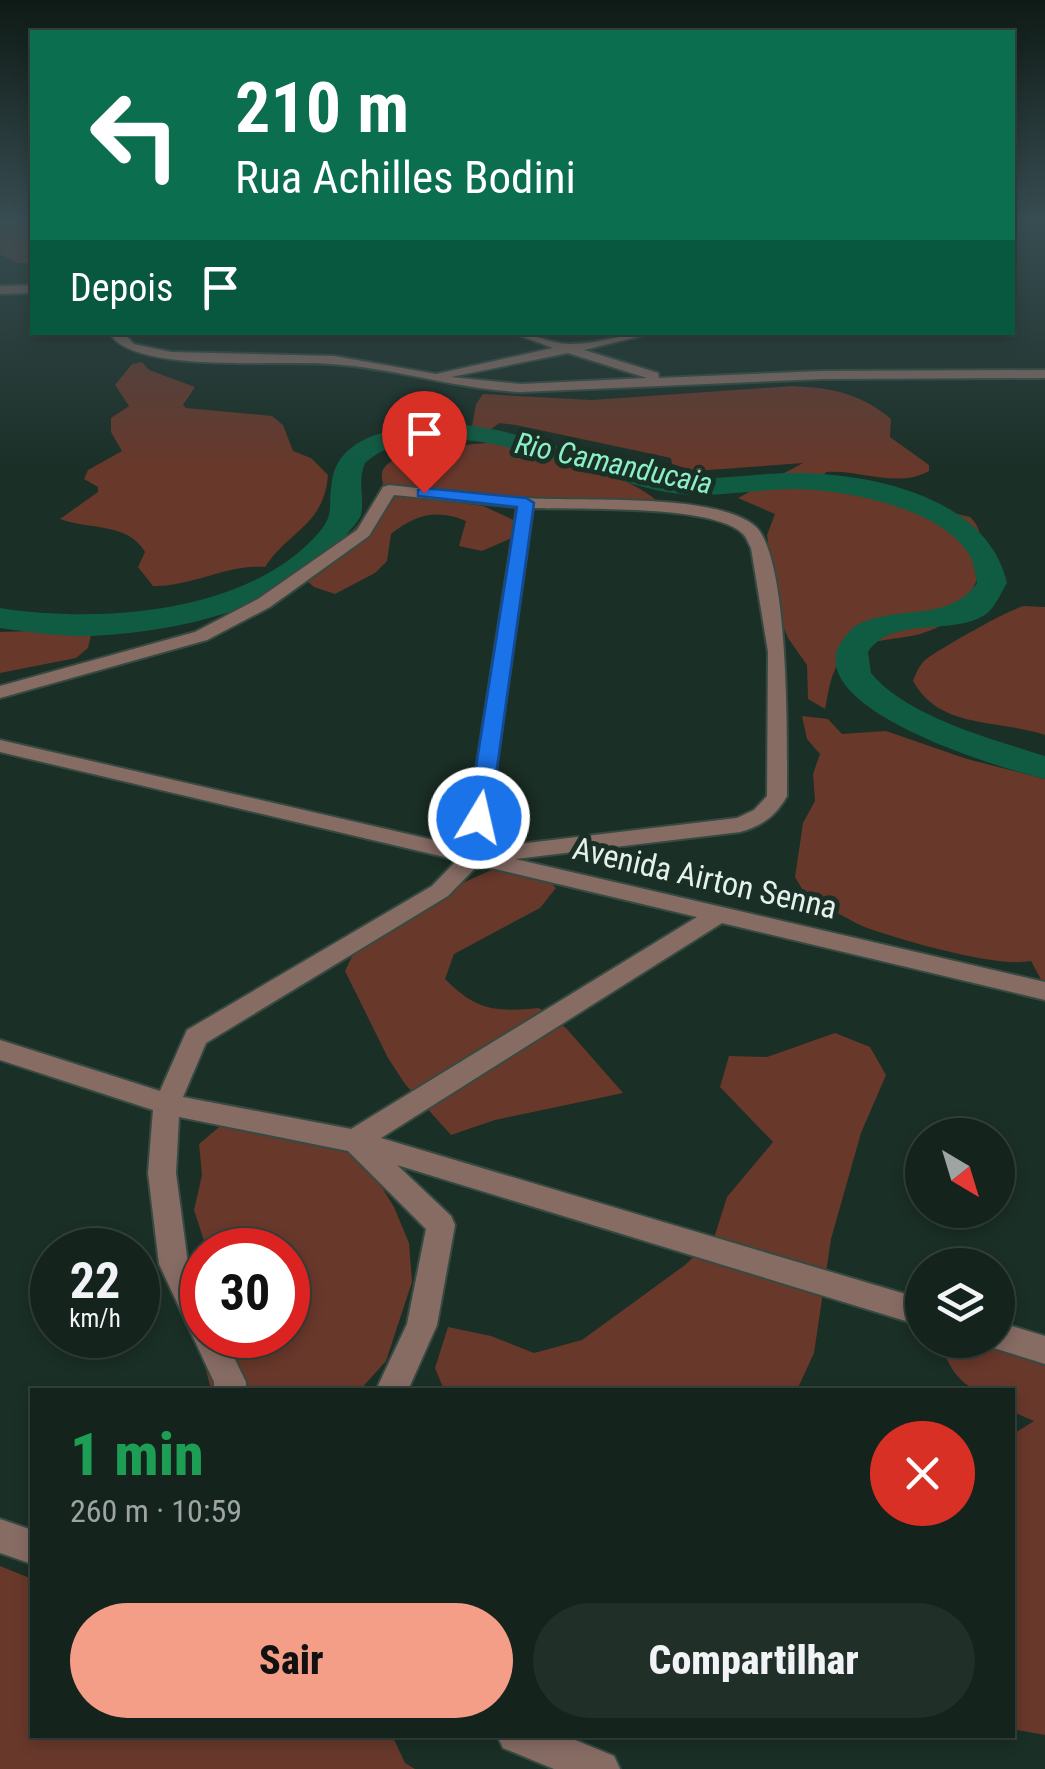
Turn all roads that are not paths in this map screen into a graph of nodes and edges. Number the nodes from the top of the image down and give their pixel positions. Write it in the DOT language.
graph roads {
  1 [pos="120,335"];
  2 [pos="524,335"];
  3 [pos="634,335"];
  4 [pos="560,348"];
  5 [pos="1045,374"];
  6 [pos="429,378"];
  7 [pos="670,382"];
  8 [pos="526,503"];
  9 [pos="0,692"];
  10 [pos="0,746"];
  11 [pos="473,857"];
  12 [pos="718,915"];
  13 [pos="1045,991"];
  14 [pos="0,1050"];
  15 [pos="167,1104"];
  16 [pos="354,1142"];
  17 [pos="180,1277"];
  18 [pos="905,1308"];
  19 [pos="1015,1341"];
  20 [pos="1045,1350"];
  21 [pos="217,1358"];
  22 [pos="229,1388"];
  23 [pos="393,1388"];
  24 [pos="0,1536"];
  25 [pos="30,1546"];
  26 [pos="524,1738"];
  27 [pos="601,1769"];
  1 -- 6 [label="street"];
  2 -- 4 [label="street"];
  3 -- 4 [label="street"];
  4 -- 6 [label="street"];
  4 -- 7 [label="street"];
  5 -- 7 [label="street"];
  6 -- 7 [label="street"];
  8 -- 9 [label="street"];
  8 -- 11 [label="street"];
  8 -- 11 [label="street"];
  10 -- 11 [label="street, Avenida Airton Senna"];
  11 -- 12 [label="street, Avenida Airton Senna"];
  11 -- 15 [label="street"];
  12 -- 13 [label="street, Avenida Airton Senna"];
  12 -- 16 [label="street"];
  14 -- 15 [label="street"];
  15 -- 16 [label="street"];
  15 -- 17 [label="street"];
  16 -- 18 [label="street"];
  16 -- 23 [label="street"];
  19 -- 20 [label="street"];
  21 -- 22 [label="street"];
  24 -- 25 [label="street"];
  26 -- 27 [label="street"];
}
